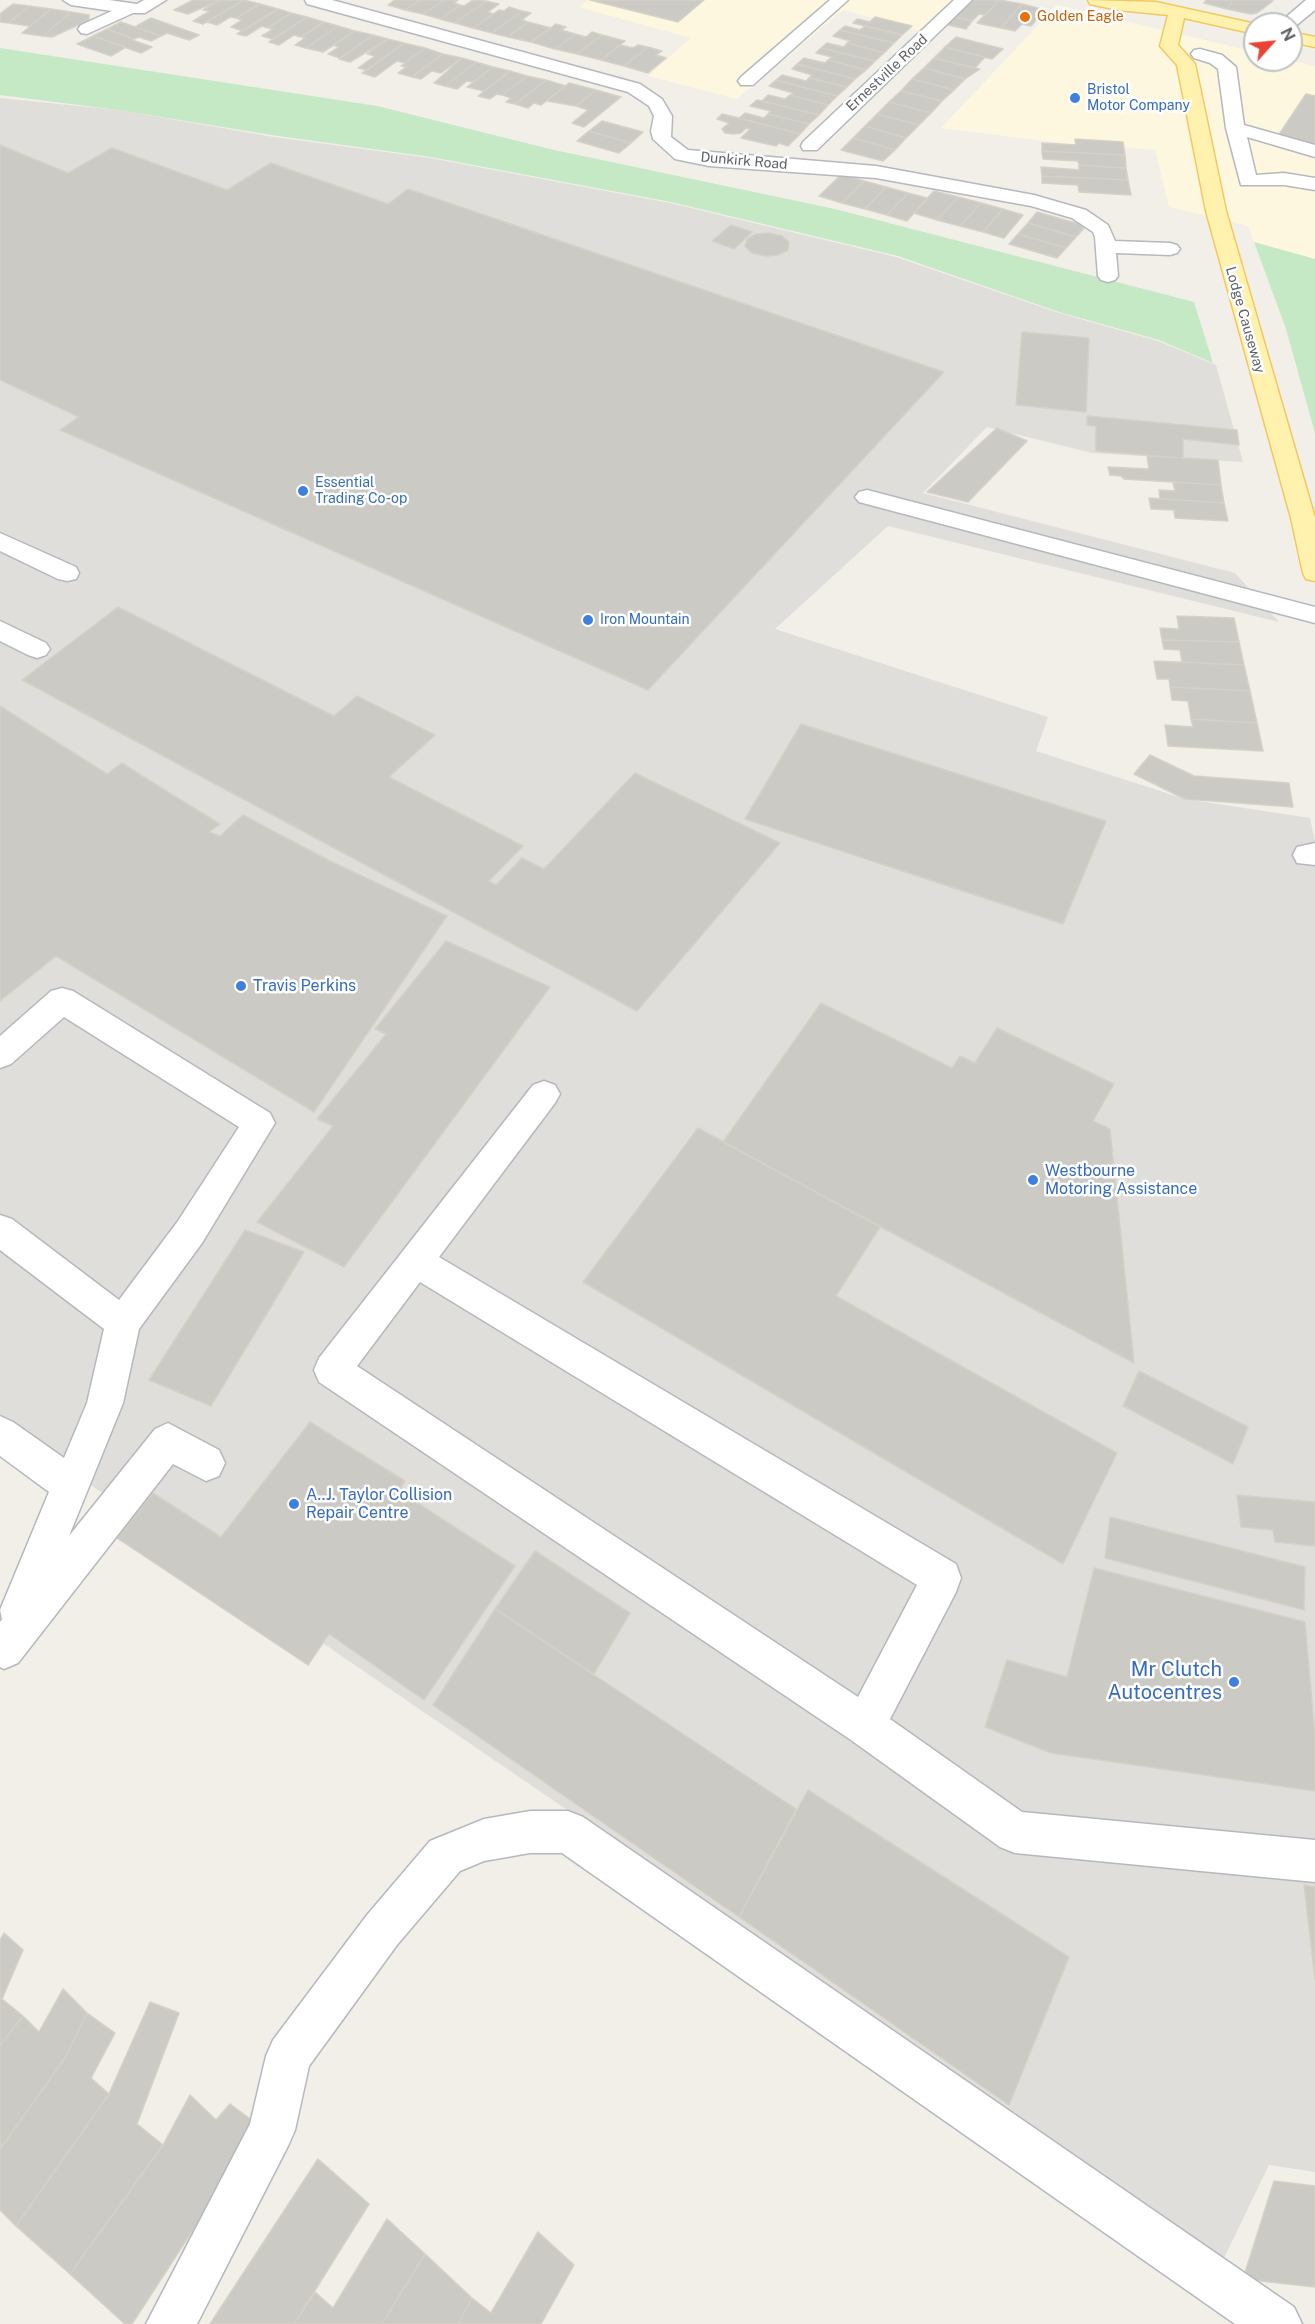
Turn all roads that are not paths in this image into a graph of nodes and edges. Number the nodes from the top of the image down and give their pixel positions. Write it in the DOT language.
graph roads {
  1 [pos="71,0"];
  2 [pos="158,0"];
  3 [pos="313,0"];
  4 [pos="840,0"];
  5 [pos="964,0"];
  6 [pos="1096,0"];
  7 [pos="1315,1"];
  8 [pos="135,8"];
  9 [pos="1302,12"];
  10 [pos="1174,19"];
  11 [pos="1209,27"];
  12 [pos="1243,28"];
  13 [pos="87,29"];
  14 [pos="1243,40"];
  15 [pos="1193,59"];
  16 [pos="747,81"];
  17 [pos="1235,128"];
  18 [pos="810,146"];
  19 [pos="1315,151"];
  20 [pos="1315,184"];
  21 [pos="1107,248"];
  22 [pos="1170,249"];
  23 [pos="1108,276"];
  24 [pos="867,497"];
  25 [pos="1309,519"];
  26 [pos="0,541"];
  27 [pos="67,573"];
  28 [pos="1315,573"];
  29 [pos="1315,615"];
  30 [pos="0,630"];
  31 [pos="37,649"];
  32 [pos="0,1055"];
  33 [pos="544,1094"];
  34 [pos="0,1230"];
  35 [pos="416,1261"];
  36 [pos="123,1323"];
  37 [pos="0,1434"];
  38 [pos="206,1463"];
  39 [pos="71,1485"];
  40 [pos="2,1652"];
  41 [pos="865,1726"];
  42 [pos="1315,1862"];
  43 [pos="171,2324"];
  44 [pos="1277,2324"];
  1 -- 8 [label="street"];
  2 -- 8 [label="street"];
  3 -- 21 [label="street, Dunkirk Road"];
  4 -- 16 [label="street"];
  5 -- 18 [label="street, Ernestville Road"];
  6 -- 10 [label="main road"];
  7 -- 9 [label="street"];
  8 -- 13 [label="street"];
  10 -- 11 [label="main road"];
  10 -- 15 [label="main road, Lodge Causeway"];
  11 -- 12 [label="main road"];
  11 -- 14 [label="main road"];
  11 -- 15 [label="main road"];
  15 -- 17 [label="street"];
  15 -- 25 [label="main road, Lodge Causeway"];
  17 -- 19 [label="street"];
  17 -- 20 [label="street"];
  21 -- 22 [label="street"];
  21 -- 23 [label="street, Dunkirk Road"];
  24 -- 29 [label="street"];
  25 -- 28 [label="main road, Lodge Causeway"];
  26 -- 27 [label="street"];
  30 -- 31 [label="street"];
  32 -- 36 [label="street"];
  33 -- 35 [label="street"];
  34 -- 36 [label="street"];
  35 -- 41 [label="street"];
  35 -- 41 [label="street"];
  36 -- 39 [label="street"];
  37 -- 39 [label="street"];
  38 -- 40 [label="street"];
  39 -- 40 [label="street"];
  41 -- 42 [label="street"];
  43 -- 44 [label="street"];
}
